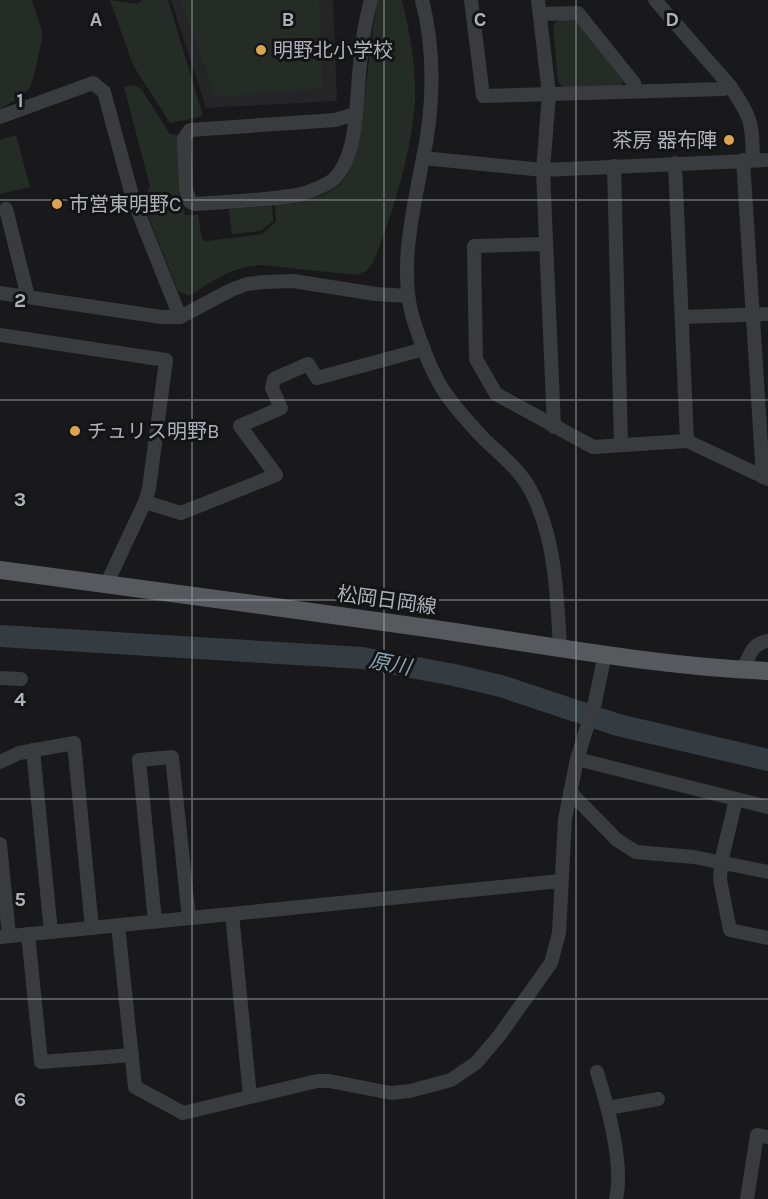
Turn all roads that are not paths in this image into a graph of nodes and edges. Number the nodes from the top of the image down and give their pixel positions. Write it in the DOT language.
graph roads {
  1 [pos="370,0"];
  2 [pos="422,0"];
  3 [pos="471,0"];
  4 [pos="538,0"];
  5 [pos="655,0"];
  6 [pos="541,14"];
  7 [pos="730,87"];
  8 [pos="634,91"];
  9 [pos="549,94"];
  10 [pos="355,114"];
  11 [pos="0,117"];
  12 [pos="423,158"];
  13 [pos="748,160"];
  14 [pos="768,160"];
  15 [pos="675,163"];
  16 [pos="614,166"];
  17 [pos="543,170"];
  18 [pos="6,209"];
  19 [pos="545,244"];
  20 [pos="0,293"];
  21 [pos="408,296"];
  22 [pos="28,297"];
  23 [pos="753,314"];
  24 [pos="768,314"];
  25 [pos="180,317"];
  26 [pos="682,317"];
  27 [pos="0,334"];
  28 [pos="424,349"];
  29 [pos="554,427"];
  30 [pos="687,441"];
  31 [pos="621,445"];
  32 [pos="765,478"];
  33 [pos="145,502"];
  34 [pos="0,570"];
  35 [pos="106,585"];
  36 [pos="768,641"];
  37 [pos="560,648"];
  38 [pos="605,654"];
  39 [pos="743,670"];
  40 [pos="768,671"];
  41 [pos="0,678"];
  42 [pos="21,679"];
  43 [pos="33,750"];
  44 [pos="577,759"];
  45 [pos="0,762"];
  46 [pos="570,792"];
  47 [pos="736,800"];
  48 [pos="768,807"];
  49 [pos="0,844"];
  50 [pos="721,862"];
  51 [pos="768,872"];
  52 [pos="561,881"];
  53 [pos="232,914"];
  54 [pos="189,918"];
  55 [pos="155,921"];
  56 [pos="118,925"];
  57 [pos="92,928"];
  58 [pos="51,932"];
  59 [pos="28,934"];
  60 [pos="4,936"];
  61 [pos="768,938"];
  62 [pos="132,1055"];
  63 [pos="597,1072"];
  64 [pos="250,1096"];
  65 [pos="658,1100"];
  66 [pos="608,1108"];
  67 [pos="768,1137"];
  68 [pos="616,1199"];
  69 [pos="747,1199"];
  1 -- 10 [label="street"];
  2 -- 12 [label="street"];
  3 -- 9 [label="street"];
  4 -- 6 [label="street"];
  5 -- 7 [label="street"];
  6 -- 8 [label="street"];
  6 -- 9 [label="street"];
  7 -- 8 [label="street"];
  7 -- 13 [label="street"];
  8 -- 9 [label="street"];
  9 -- 17 [label="street"];
  10 -- 10 [label="street"];
  11 -- 25 [label="street"];
  12 -- 17 [label="street"];
  12 -- 21 [label="street"];
  13 -- 14 [label="street"];
  13 -- 15 [label="street"];
  13 -- 23 [label="street"];
  15 -- 16 [label="street"];
  15 -- 26 [label="street"];
  16 -- 17 [label="street"];
  16 -- 31 [label="street"];
  17 -- 19 [label="street"];
  18 -- 22 [label="street"];
  19 -- 29 [label="street"];
  19 -- 29 [label="street"];
  20 -- 22 [label="street"];
  21 -- 25 [label="street"];
  21 -- 28 [label="street"];
  22 -- 25 [label="street"];
  23 -- 24 [label="street"];
  23 -- 26 [label="street"];
  23 -- 32 [label="street"];
  26 -- 30 [label="street"];
  27 -- 33 [label="street"];
  28 -- 33 [label="street"];
  28 -- 37 [label="street"];
  29 -- 31 [label="street"];
  30 -- 31 [label="street"];
  30 -- 32 [label="street"];
  33 -- 35 [label="street"];
  34 -- 35 [label="main road, 松岡日岡線"];
  35 -- 37 [label="main road, 松岡日岡線"];
  36 -- 39 [label="street"];
  37 -- 38 [label="main road, 松岡日岡線"];
  38 -- 39 [label="main road, 松岡日岡線"];
  38 -- 44 [label="street"];
  39 -- 40 [label="main road, 松岡日岡線"];
  41 -- 42 [label="street"];
  43 -- 45 [label="street"];
  43 -- 57 [label="street"];
  43 -- 58 [label="street"];
  44 -- 46 [label="street"];
  44 -- 47 [label="street"];
  46 -- 50 [label="street"];
  46 -- 52 [label="street"];
  47 -- 48 [label="street"];
  47 -- 50 [label="street"];
  49 -- 60 [label="street"];
  50 -- 51 [label="street"];
  50 -- 61 [label="street"];
  52 -- 53 [label="street"];
  52 -- 64 [label="street"];
  53 -- 54 [label="street"];
  53 -- 64 [label="street"];
  54 -- 55 [label="street"];
  54 -- 55 [label="street"];
  55 -- 56 [label="street"];
  56 -- 57 [label="street"];
  56 -- 62 [label="street"];
  57 -- 58 [label="street"];
  58 -- 59 [label="street"];
  59 -- 60 [label="street"];
  59 -- 62 [label="street"];
  62 -- 64 [label="street"];
  63 -- 66 [label="street"];
  65 -- 66 [label="street"];
  66 -- 68 [label="street"];
  67 -- 69 [label="street"];
}
